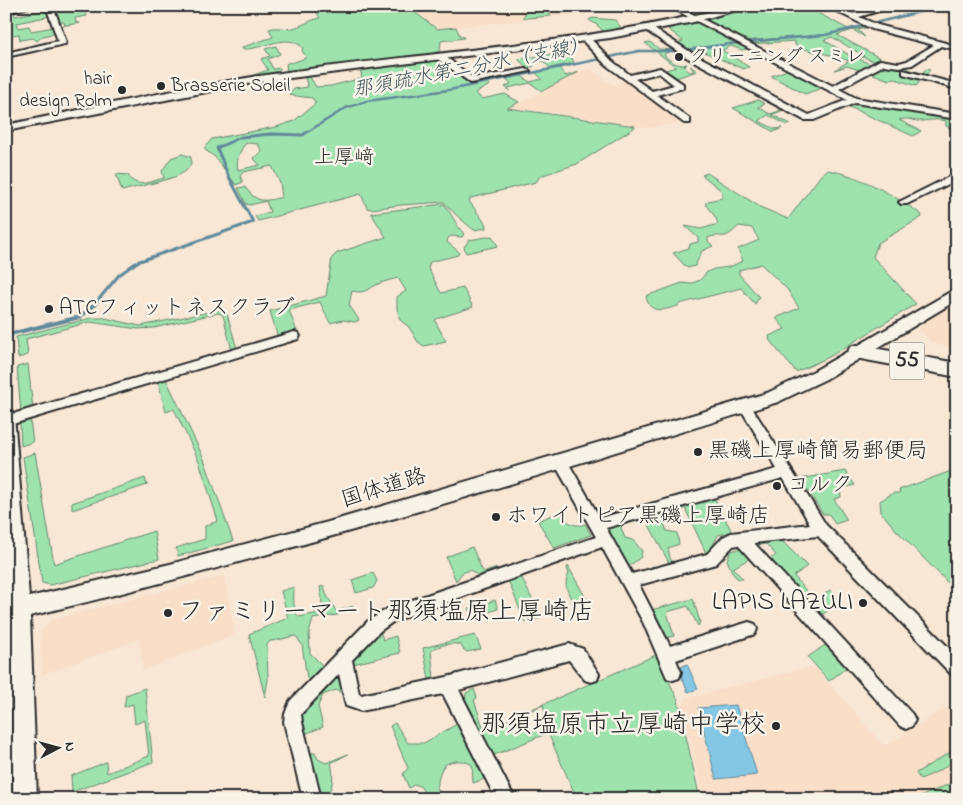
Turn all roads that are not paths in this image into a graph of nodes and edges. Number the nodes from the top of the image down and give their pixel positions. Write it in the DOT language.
graph roads {
  1 [pos="30,6"];
  2 [pos="49,6"];
  3 [pos="671,6"];
  4 [pos="745,6"];
  5 [pos="829,6"];
  6 [pos="892,6"];
  7 [pos="6,11"];
  8 [pos="851,17"];
  9 [pos="694,20"];
  10 [pos="648,29"];
  11 [pos="585,38"];
  12 [pos="940,44"];
  13 [pos="956,46"];
  14 [pos="6,55"];
  15 [pos="439,56"];
  16 [pos="526,71"];
  17 [pos="906,72"];
  18 [pos="628,78"];
  19 [pos="957,87"];
  20 [pos="834,89"];
  21 [pos="651,94"];
  22 [pos="854,100"];
  23 [pos="957,117"];
  24 [pos="687,121"];
  25 [pos="6,128"];
  26 [pos="954,180"];
  27 [pos="904,202"];
  28 [pos="957,293"];
  29 [pos="294,336"];
  30 [pos="865,348"];
  31 [pos="957,358"];
  32 [pos="957,370"];
  33 [pos="745,406"];
  34 [pos="6,415"];
  35 [pos="7,421"];
  36 [pos="560,461"];
  37 [pos="786,472"];
  38 [pos="595,525"];
  39 [pos="821,529"];
  40 [pos="741,538"];
  41 [pos="604,540"];
  42 [pos="630,581"];
  43 [pos="13,610"];
  44 [pos="750,629"];
  45 [pos="667,655"];
  46 [pos="344,658"];
  47 [pos="957,668"];
  48 [pos="673,672"];
  49 [pos="591,674"];
  50 [pos="447,686"];
  51 [pos="906,720"];
  52 [pos="25,799"];
  53 [pos="312,799"];
  54 [pos="506,799"];
  1 -- 7 [label="street"];
  2 -- 14 [label="street"];
  3 -- 9 [label="street"];
  4 -- 9 [label="street"];
  5 -- 8 [label="street"];
  6 -- 8 [label="street"];
  8 -- 12 [label="street"];
  9 -- 10 [label="street"];
  9 -- 20 [label="street"];
  10 -- 11 [label="street"];
  10 -- 22 [label="street"];
  11 -- 15 [label="street"];
  11 -- 18 [label="street"];
  12 -- 13 [label="street"];
  12 -- 20 [label="street"];
  15 -- 16 [label="street"];
  15 -- 25 [label="street"];
  17 -- 19 [label="street"];
  18 -- 21 [label="street"];
  18 -- 21 [label="street"];
  20 -- 22 [label="street"];
  21 -- 24 [label="street"];
  22 -- 23 [label="street"];
  26 -- 27 [label="street"];
  28 -- 30 [label="street, 国体道路"];
  29 -- 35 [label="street"];
  30 -- 31 [label="main road, 55"];
  30 -- 32 [label="main road, 55"];
  30 -- 33 [label="street, 国体道路"];
  33 -- 36 [label="street, 国体道路"];
  33 -- 37 [label="street"];
  34 -- 35 [label="street"];
  35 -- 43 [label="street"];
  36 -- 38 [label="street"];
  36 -- 43 [label="street, 国体道路"];
  37 -- 38 [label="street"];
  37 -- 39 [label="street"];
  38 -- 41 [label="street"];
  39 -- 40 [label="street"];
  39 -- 47 [label="street"];
  40 -- 42 [label="street"];
  40 -- 51 [label="street"];
  41 -- 42 [label="street"];
  41 -- 46 [label="street"];
  42 -- 45 [label="street"];
  43 -- 52 [label="street"];
  44 -- 45 [label="street"];
  45 -- 48 [label="street"];
  46 -- 50 [label="street"];
  46 -- 53 [label="street"];
  49 -- 50 [label="street"];
  50 -- 54 [label="street"];
}
